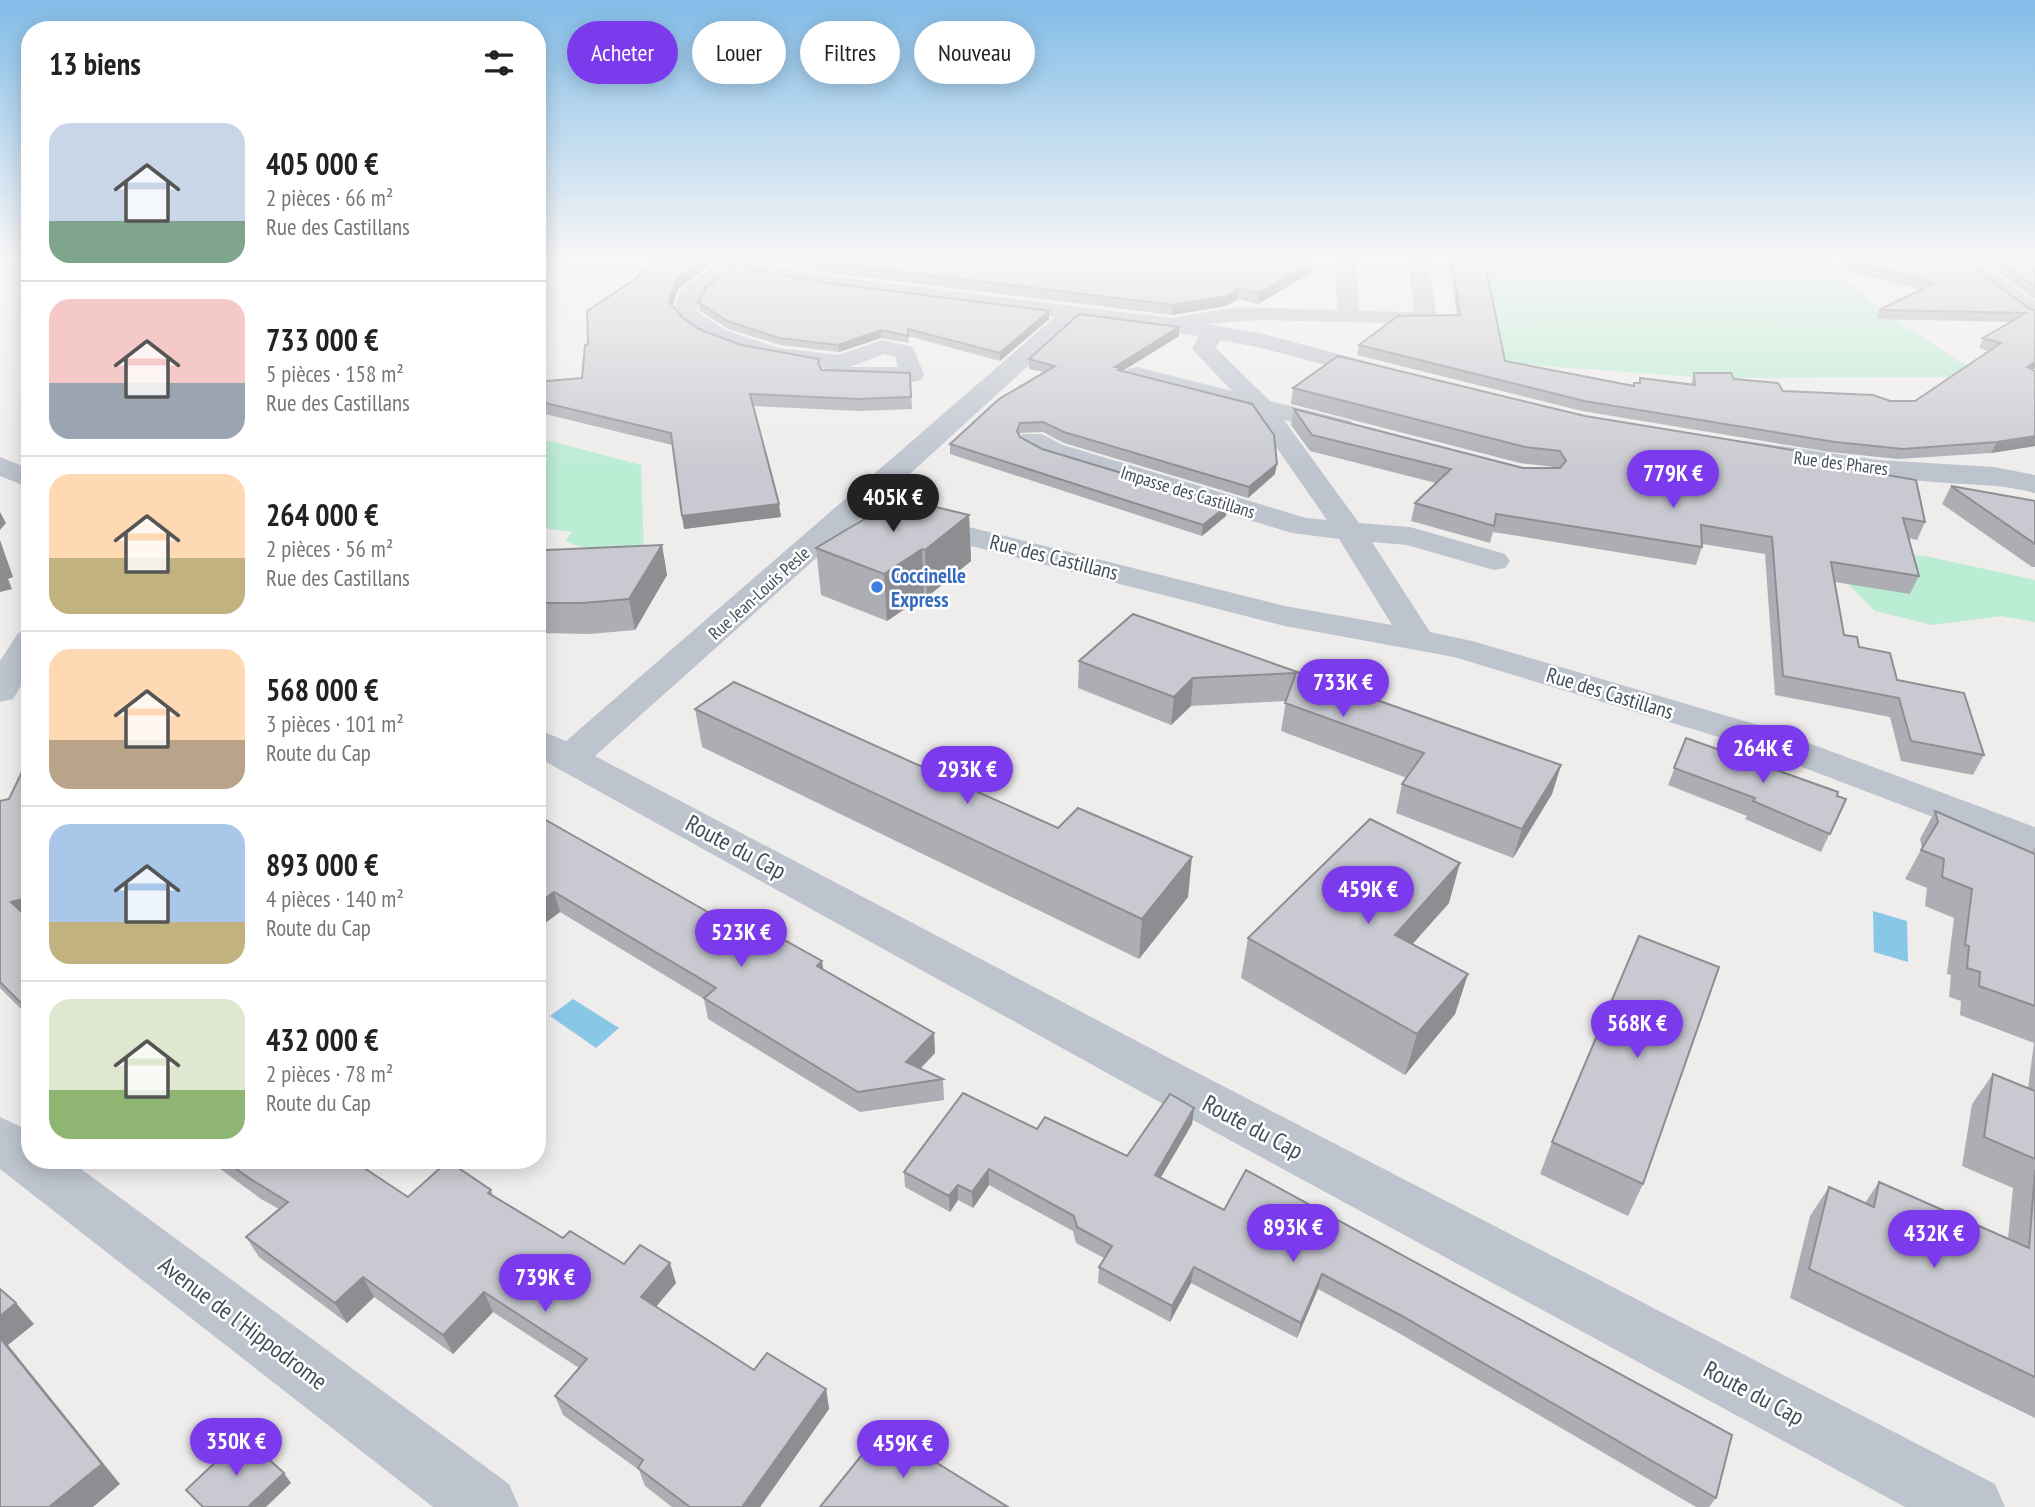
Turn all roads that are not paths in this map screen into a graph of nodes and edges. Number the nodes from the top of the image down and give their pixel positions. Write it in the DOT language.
graph roads {
  1 [pos="708,329"];
  2 [pos="1054,329"];
  3 [pos="1198,329"];
  4 [pos="1213,332"];
  5 [pos="841,362"];
  6 [pos="1137,374"];
  7 [pos="1404,379"];
  8 [pos="1261,406"];
  9 [pos="1364,433"];
  10 [pos="1032,440"];
  11 [pos="1725,446"];
  12 [pos="0,465"];
  13 [pos="21,476"];
  14 [pos="2030,478"];
  15 [pos="855,507"];
  16 [pos="1348,529"];
  17 [pos="1494,561"];
  18 [pos="1419,641"];
  19 [pos="21,655"];
  20 [pos="0,691"];
  21 [pos="554,749"];
  22 [pos="2035,842"];
  23 [pos="0,1139"];
  24 [pos="21,1155"];
  25 [pos="40,1169"];
  26 [pos="486,1507"];
  27 [pos="1972,1507"];
  1 -- 5 [label="street"];
  2 -- 15 [label="street, Rue Jean-Louis Pesle"];
  3 -- 4 [label="street"];
  4 -- 7 [label="street"];
  4 -- 8 [label="street"];
  6 -- 8 [label="street"];
  8 -- 9 [label="street"];
  8 -- 16 [label="street"];
  10 -- 16 [label="street, Impasse des Castillans"];
  11 -- 14 [label="street, Rue des Phares"];
  12 -- 13 [label="street"];
  15 -- 18 [label="street, Rue des Castillans"];
  15 -- 21 [label="street, Rue Jean-Louis Pesle"];
  16 -- 17 [label="street"];
  16 -- 18 [label="street"];
  18 -- 22 [label="street, Rue des Castillans"];
  19 -- 20 [label="street"];
  21 -- 27 [label="street, Route du Cap"];
  23 -- 24 [label="street, Avenue de l'Hippodrome"];
  25 -- 26 [label="street, Avenue de l'Hippodrome"];
}
